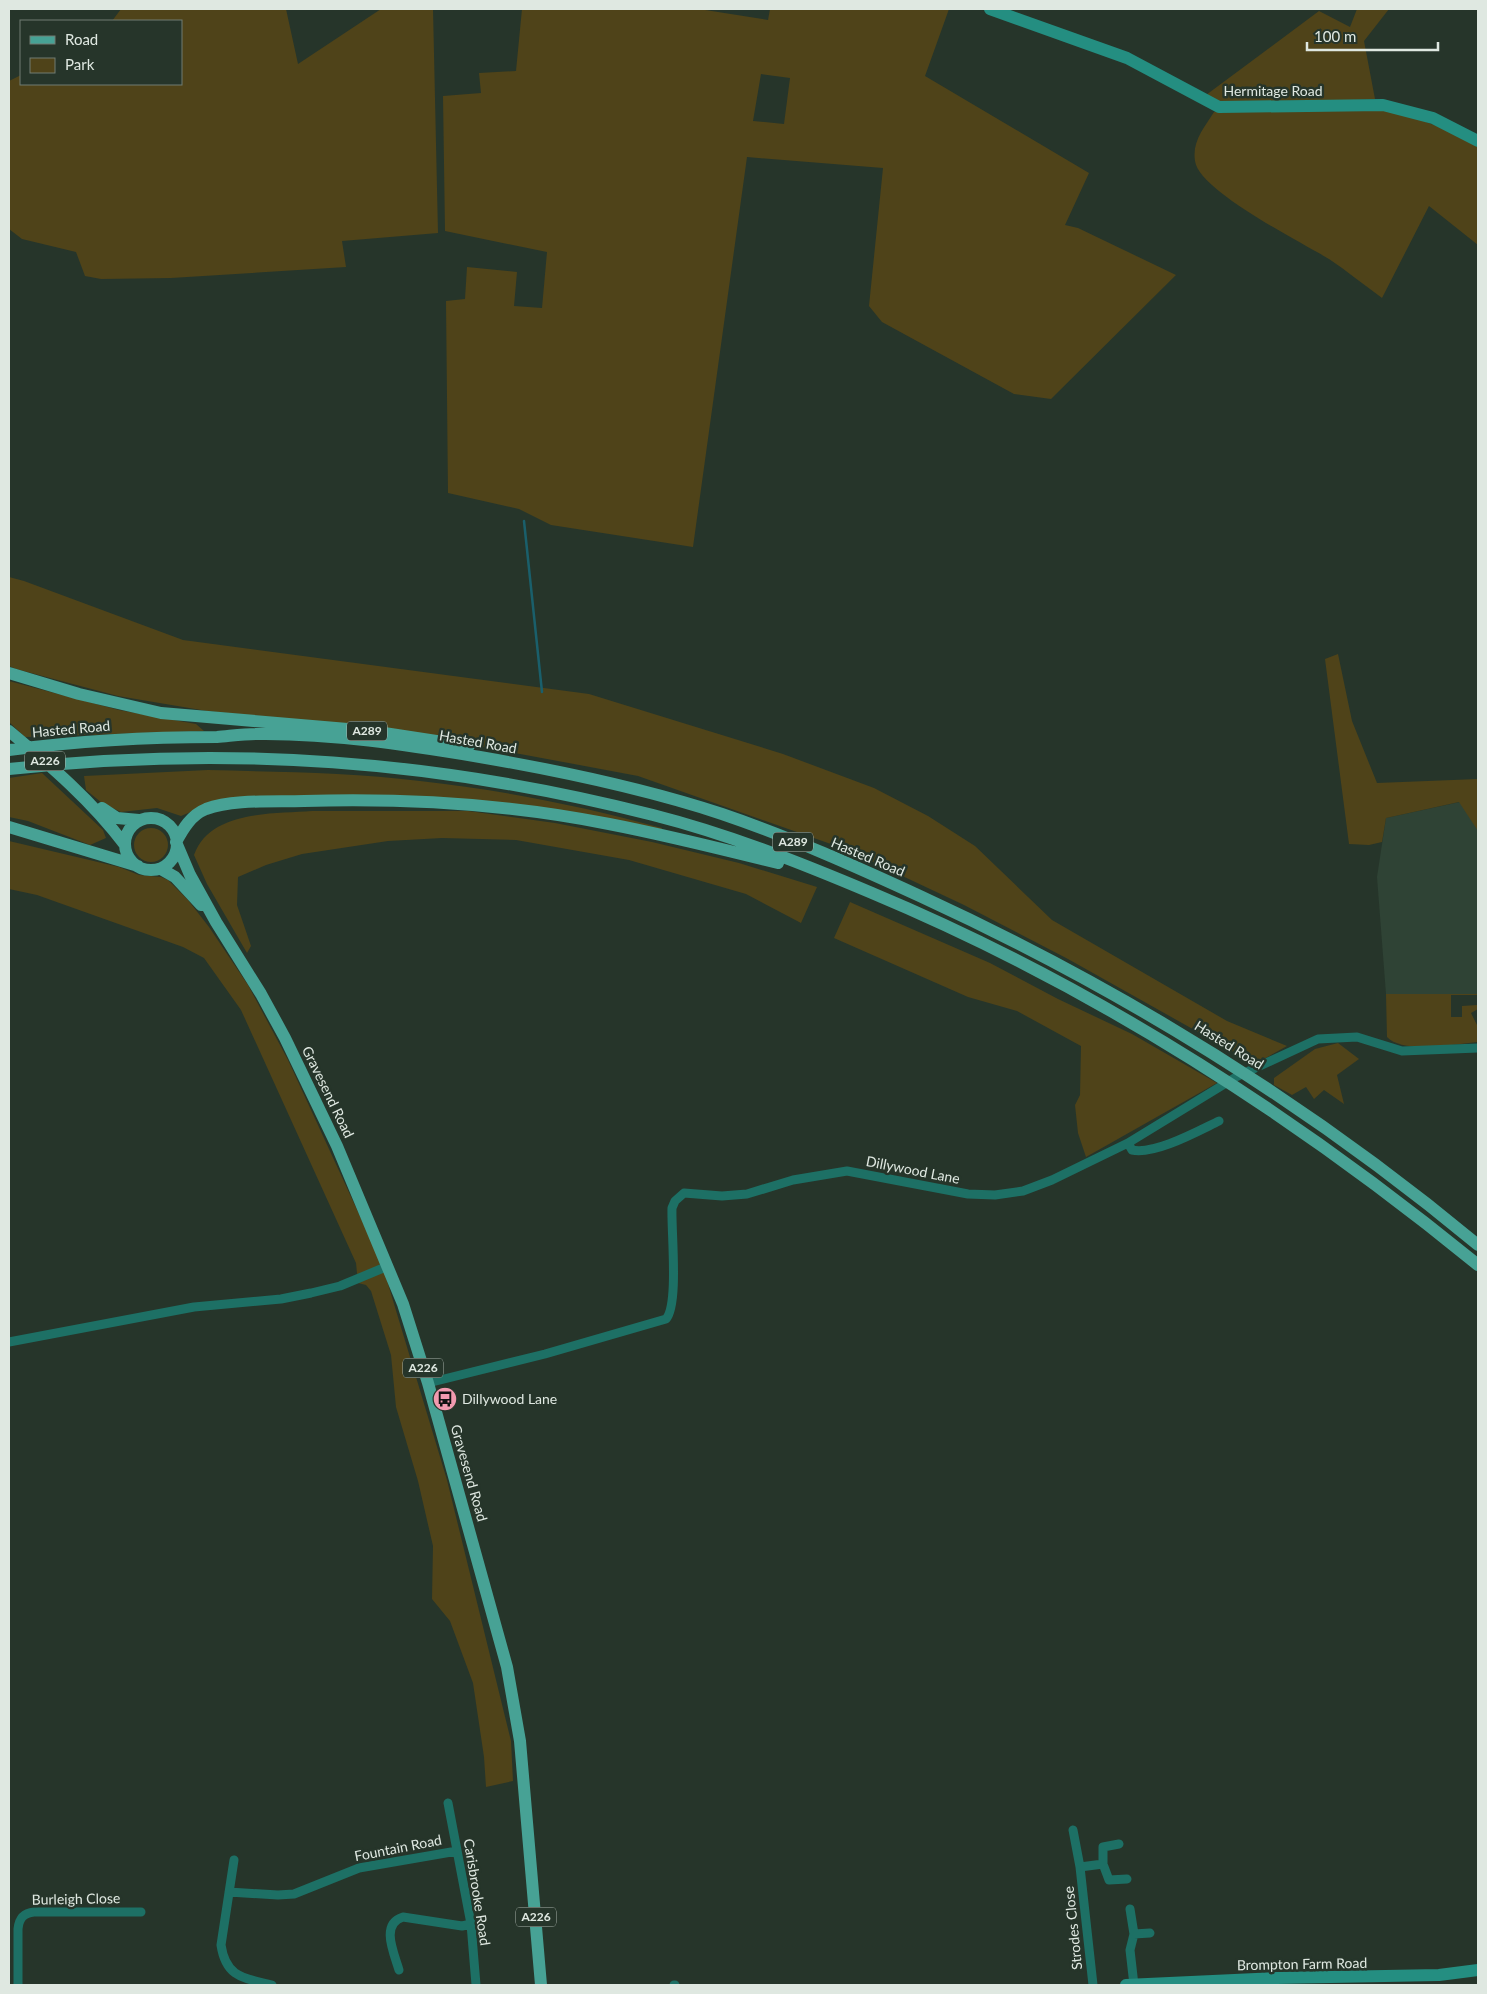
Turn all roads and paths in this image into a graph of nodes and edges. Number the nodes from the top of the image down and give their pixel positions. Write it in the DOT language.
graph roads {
  1 [pos="990,9"];
  2 [pos="1478,141"];
  3 [pos="9,673"];
  4 [pos="9,730"];
  5 [pos="9,750"];
  6 [pos="9,769"];
  7 [pos="80,793"];
  8 [pos="722,814"];
  9 [pos="139,820"];
  10 [pos="9,827"];
  11 [pos="176,842"];
  12 [pos="125,845"];
  13 [pos="145,868"];
  14 [pos="161,869"];
  15 [pos="836,878"];
  16 [pos="216,922"];
  17 [pos="1478,1048"];
  18 [pos="1219,1121"];
  19 [pos="1128,1144"];
  20 [pos="1478,1245"];
  21 [pos="1478,1264"];
  22 [pos="388,1266"];
  23 [pos="9,1342"];
  24 [pos="428,1382"];
  25 [pos="448,1803"];
  26 [pos="1074,1830"];
  27 [pos="1115,1842"];
  28 [pos="457,1851"];
  29 [pos="234,1860"];
  30 [pos="1103,1864"];
  31 [pos="1080,1867"];
  32 [pos="1122,1882"];
  33 [pos="229,1892"];
  34 [pos="1130,1909"];
  35 [pos="141,1912"];
  36 [pos="471,1924"];
  37 [pos="1150,1933"];
  38 [pos="1134,1934"];
  39 [pos="399,1970"];
  40 [pos="1478,1970"];
  41 [pos="1277,1982"];
  42 [pos="18,1985"];
  43 [pos="272,1985"];
  44 [pos="476,1985"];
  45 [pos="541,1985"];
  46 [pos="1094,1985"];
  47 [pos="1126,1985"];
  48 [pos="1134,1985"];
  1 -- 2 [label="street, Hermitage Road"];
  3 -- 8 [label="main road, A289"];
  4 -- 7 [label="main road, A226"];
  5 -- 8 [label="main road, Hasted Road / A289"];
  6 -- 15 [label="main road, A289"];
  7 -- 9 [label="main road, A226"];
  7 -- 12 [label="main road, A226"];
  8 -- 20 [label="main road, Hasted Road / A289"];
  9 -- 11 [label="main road"];
  9 -- 12 [label="main road"];
  10 -- 13 [label="main road"];
  11 -- 14 [label="main road"];
  11 -- 15 [label="main road, A289"];
  11 -- 16 [label="main road, Gravesend Road / A226"];
  12 -- 13 [label="main road"];
  13 -- 14 [label="main road"];
  14 -- 16 [label="main road, Gravesend Road / A226"];
  15 -- 21 [label="main road, A289"];
  16 -- 22 [label="main road, Gravesend Road / A226"];
  17 -- 19 [label="street, Dillywood Lane"];
  18 -- 19 [label="street"];
  19 -- 24 [label="street, Dillywood Lane"];
  22 -- 23 [label="street"];
  22 -- 24 [label="main road, Gravesend Road / A226"];
  24 -- 45 [label="main road, Gravesend Road / A226"];
  25 -- 28 [label="street, Carisbrooke Road"];
  26 -- 31 [label="street, Strodes Close"];
  27 -- 30 [label="street"];
  28 -- 33 [label="street, Fountain Road"];
  28 -- 36 [label="street, Carisbrooke Road"];
  29 -- 33 [label="street"];
  30 -- 31 [label="street, Strodes Close"];
  30 -- 32 [label="street"];
  31 -- 46 [label="street, Strodes Close"];
  33 -- 43 [label="street"];
  34 -- 38 [label="street"];
  35 -- 42 [label="street, Burleigh Close"];
  36 -- 39 [label="street"];
  36 -- 44 [label="street, Carisbrooke Road"];
  37 -- 38 [label="street"];
  38 -- 48 [label="street"];
  40 -- 41 [label="street, Brompton Farm Road"];
  41 -- 48 [label="street, Brompton Farm Road"];
  47 -- 48 [label="street, Brompton Farm Road"];
}
